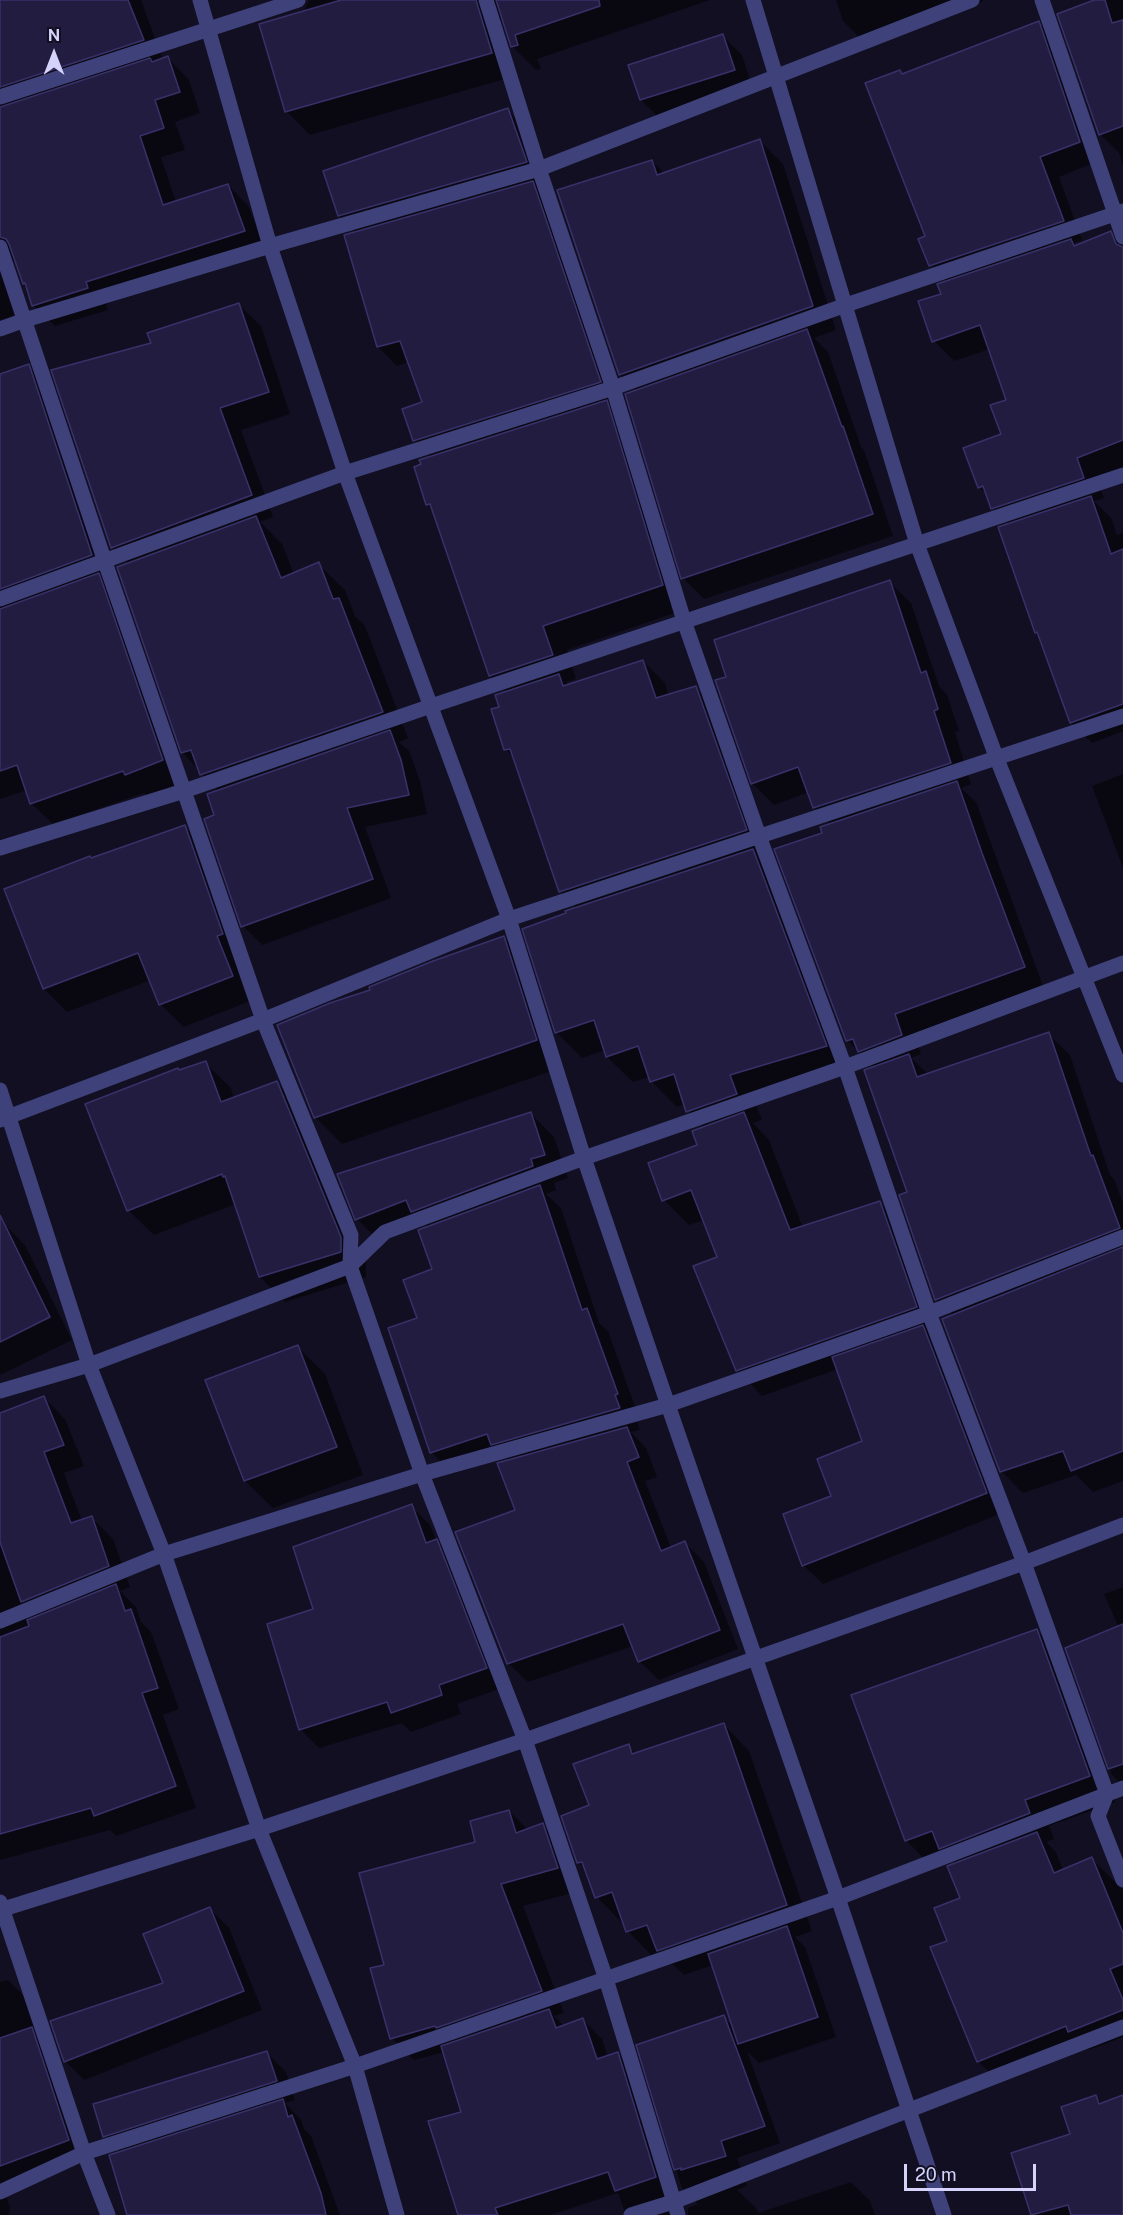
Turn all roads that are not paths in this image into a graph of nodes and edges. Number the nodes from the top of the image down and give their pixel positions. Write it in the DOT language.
graph roads {
  1 [pos="200,0"];
  2 [pos="298,0"];
  3 [pos="486,0"];
  4 [pos="753,0"];
  5 [pos="972,0"];
  6 [pos="1042,0"];
  7 [pos="210,30"];
  8 [pos="777,77"];
  9 [pos="0,97"];
  10 [pos="539,169"];
  11 [pos="1119,213"];
  12 [pos="1123,237"];
  13 [pos="270,246"];
  14 [pos="0,247"];
  15 [pos="846,305"];
  16 [pos="25,320"];
  17 [pos="0,329"];
  18 [pos="613,388"];
  19 [pos="345,473"];
  20 [pos="1123,475"];
  21 [pos="917,544"];
  22 [pos="105,562"];
  23 [pos="0,599"];
  24 [pos="684,621"];
  25 [pos="431,706"];
  26 [pos="1123,716"];
  27 [pos="997,759"];
  28 [pos="183,791"];
  29 [pos="759,836"];
  30 [pos="0,848"];
  31 [pos="509,919"];
  32 [pos="1123,963"];
  33 [pos="1084,977"];
  34 [pos="263,1020"];
  35 [pos="845,1067"];
  36 [pos="1123,1075"];
  37 [pos="0,1090"];
  38 [pos="5,1118"];
  39 [pos="584,1158"];
  40 [pos="1123,1237"];
  41 [pos="350,1266"];
  42 [pos="929,1313"];
  43 [pos="89,1365"];
  44 [pos="0,1391"];
  45 [pos="668,1406"];
  46 [pos="422,1474"];
  47 [pos="1123,1525"];
  48 [pos="164,1554"];
  49 [pos="1024,1563"];
  50 [pos="0,1621"];
  51 [pos="755,1659"];
  52 [pos="525,1740"];
  53 [pos="1123,1788"];
  54 [pos="1107,1794"];
  55 [pos="259,1829"];
  56 [pos="1123,1880"];
  57 [pos="838,1898"];
  58 [pos="1,1907"];
  59 [pos="606,1979"];
  60 [pos="1123,2027"];
  61 [pos="355,2066"];
  62 [pos="910,2110"];
  63 [pos="84,2153"];
  64 [pos="0,2192"];
  65 [pos="676,2208"];
  66 [pos="108,2215"];
  67 [pos="397,2215"];
  68 [pos="631,2215"];
  69 [pos="944,2215"];
  1 -- 7 [label="street"];
  2 -- 7 [label="street"];
  3 -- 10 [label="street"];
  4 -- 8 [label="street"];
  5 -- 8 [label="street"];
  6 -- 11 [label="street"];
  7 -- 9 [label="street"];
  7 -- 13 [label="street"];
  8 -- 10 [label="street"];
  8 -- 15 [label="street"];
  10 -- 13 [label="street"];
  10 -- 18 [label="street"];
  11 -- 12 [label="street"];
  11 -- 15 [label="street"];
  13 -- 16 [label="street"];
  13 -- 19 [label="street"];
  14 -- 16 [label="street"];
  15 -- 18 [label="street"];
  15 -- 21 [label="street"];
  16 -- 17 [label="street"];
  16 -- 22 [label="street"];
  18 -- 19 [label="street"];
  18 -- 24 [label="street"];
  19 -- 22 [label="street"];
  19 -- 25 [label="street"];
  20 -- 21 [label="street"];
  21 -- 24 [label="street"];
  21 -- 27 [label="street"];
  22 -- 23 [label="street"];
  22 -- 28 [label="street"];
  24 -- 25 [label="street"];
  24 -- 29 [label="street"];
  25 -- 28 [label="street"];
  25 -- 31 [label="street"];
  26 -- 27 [label="street"];
  27 -- 29 [label="street"];
  27 -- 33 [label="street"];
  28 -- 30 [label="street"];
  28 -- 34 [label="street"];
  29 -- 31 [label="street"];
  29 -- 35 [label="street"];
  31 -- 34 [label="street"];
  31 -- 39 [label="street"];
  32 -- 33 [label="street"];
  33 -- 35 [label="street"];
  33 -- 36 [label="street"];
  34 -- 38 [label="street"];
  34 -- 41 [label="street"];
  35 -- 39 [label="street"];
  35 -- 42 [label="street"];
  37 -- 38 [label="street"];
  38 -- 43 [label="street"];
  39 -- 41 [label="street"];
  39 -- 45 [label="street"];
  40 -- 42 [label="street"];
  41 -- 43 [label="street"];
  41 -- 46 [label="street"];
  42 -- 45 [label="street"];
  42 -- 49 [label="street"];
  43 -- 44 [label="street"];
  43 -- 48 [label="street"];
  45 -- 46 [label="street"];
  45 -- 51 [label="street"];
  46 -- 48 [label="street"];
  46 -- 52 [label="street"];
  47 -- 49 [label="street"];
  48 -- 50 [label="street"];
  48 -- 55 [label="street"];
  49 -- 51 [label="street"];
  49 -- 54 [label="street"];
  51 -- 52 [label="street"];
  51 -- 57 [label="street"];
  52 -- 55 [label="street"];
  52 -- 59 [label="street"];
  53 -- 54 [label="street"];
  54 -- 56 [label="street"];
  54 -- 57 [label="street"];
  55 -- 58 [label="street"];
  55 -- 61 [label="street"];
  57 -- 59 [label="street"];
  57 -- 62 [label="street"];
  58 -- 63 [label="street"];
  59 -- 61 [label="street"];
  59 -- 65 [label="street"];
  60 -- 62 [label="street"];
  61 -- 63 [label="street"];
  61 -- 67 [label="street"];
  62 -- 65 [label="street"];
  62 -- 69 [label="street"];
  63 -- 64 [label="street"];
  63 -- 66 [label="street"];
  65 -- 68 [label="street"];
}
